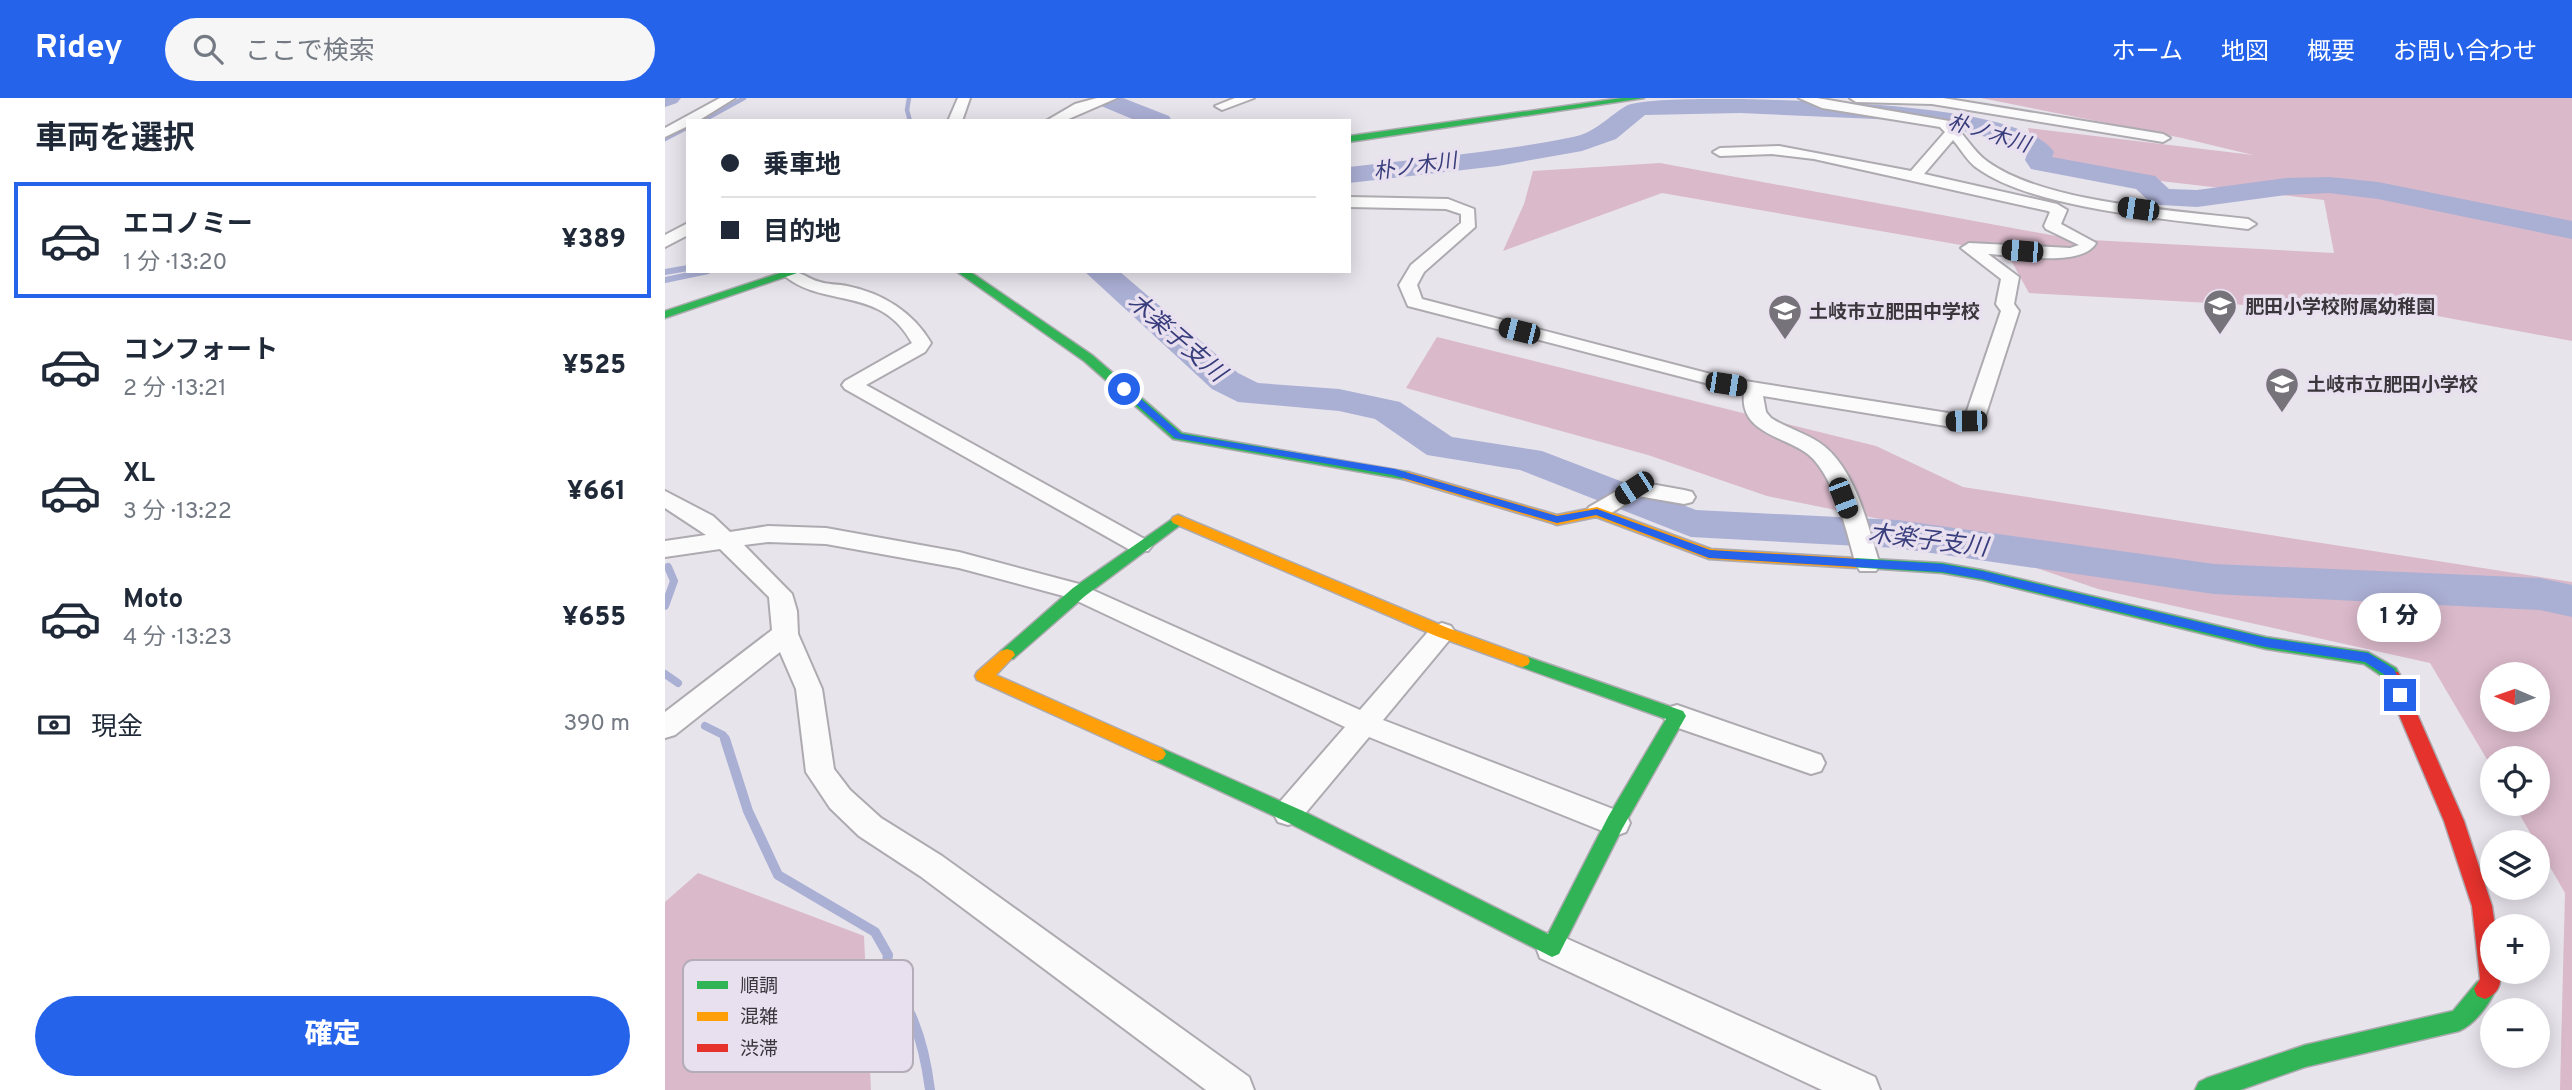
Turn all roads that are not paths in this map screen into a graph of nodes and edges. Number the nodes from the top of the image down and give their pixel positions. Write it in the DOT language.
graph roads {
  1 [pos="729,98"];
  2 [pos="964,98"];
  3 [pos="1111,98"];
  4 [pos="1248,98"];
  5 [pos="1640,98"];
  6 [pos="1805,98"];
  7 [pos="1856,98"];
  8 [pos="1221,106"];
  9 [pos="692,119"];
  10 [pos="956,119"];
  11 [pos="1057,119"];
  12 [pos="686,123"];
  13 [pos="1954,130"];
  14 [pos="665,134"];
  15 [pos="2163,138"];
  16 [pos="1351,139"];
  17 [pos="1720,152"];
  18 [pos="1913,178"];
  19 [pos="1351,202"];
  20 [pos="2065,203"];
  21 [pos="2248,224"];
  22 [pos="686,229"];
  23 [pos="665,242"];
  24 [pos="792,273"];
  25 [pos="796,273"];
  26 [pos="964,273"];
  27 [pos="665,315"];
  28 [pos="1754,388"];
  29 [pos="1684,497"];
  30 [pos="665,498"];
  31 [pos="1597,512"];
  32 [pos="724,539"];
  33 [pos="1140,546"];
  34 [pos="665,549"];
  35 [pos="1868,565"];
  36 [pos="1079,592"];
  37 [pos="1442,632"];
  38 [pos="785,634"];
  39 [pos="1677,716"];
  40 [pos="1364,724"];
  41 [pos="665,727"];
  42 [pos="1811,763"];
  43 [pos="1288,813"];
  44 [pos="1615,823"];
  45 [pos="1552,947"];
  46 [pos="1235,1090"];
  47 [pos="1862,1090"];
  48 [pos="2207,1090"];
  1 -- 9 [label="street"];
  2 -- 10 [label="street"];
  3 -- 11 [label="street"];
  4 -- 8 [label="street"];
  5 -- 16 [label="street"];
  6 -- 13 [label="street"];
  7 -- 15 [label="street"];
  12 -- 14 [label="street"];
  13 -- 18 [label="street"];
  13 -- 20 [label="street"];
  17 -- 18 [label="street"];
  18 -- 20 [label="street"];
  19 -- 28 [label="street"];
  20 -- 21 [label="street"];
  20 -- 28 [label="street"];
  22 -- 23 [label="street"];
  24 -- 27 [label="street"];
  25 -- 33 [label="street"];
  26 -- 31 [label="street"];
  28 -- 35 [label="street"];
  29 -- 31 [label="street"];
  30 -- 32 [label="street"];
  31 -- 35 [label="street"];
  32 -- 34 [label="street"];
  32 -- 36 [label="street"];
  32 -- 38 [label="street"];
  33 -- 36 [label="street"];
  33 -- 37 [label="street"];
  35 -- 48 [label="street"];
  36 -- 40 [label="street"];
  36 -- 43 [label="street"];
  37 -- 39 [label="street"];
  37 -- 40 [label="street"];
  38 -- 41 [label="street"];
  38 -- 46 [label="street"];
  39 -- 42 [label="street"];
  39 -- 44 [label="street"];
  40 -- 43 [label="street"];
  40 -- 44 [label="street"];
  43 -- 45 [label="street"];
  44 -- 45 [label="street"];
  45 -- 47 [label="street"];
}
